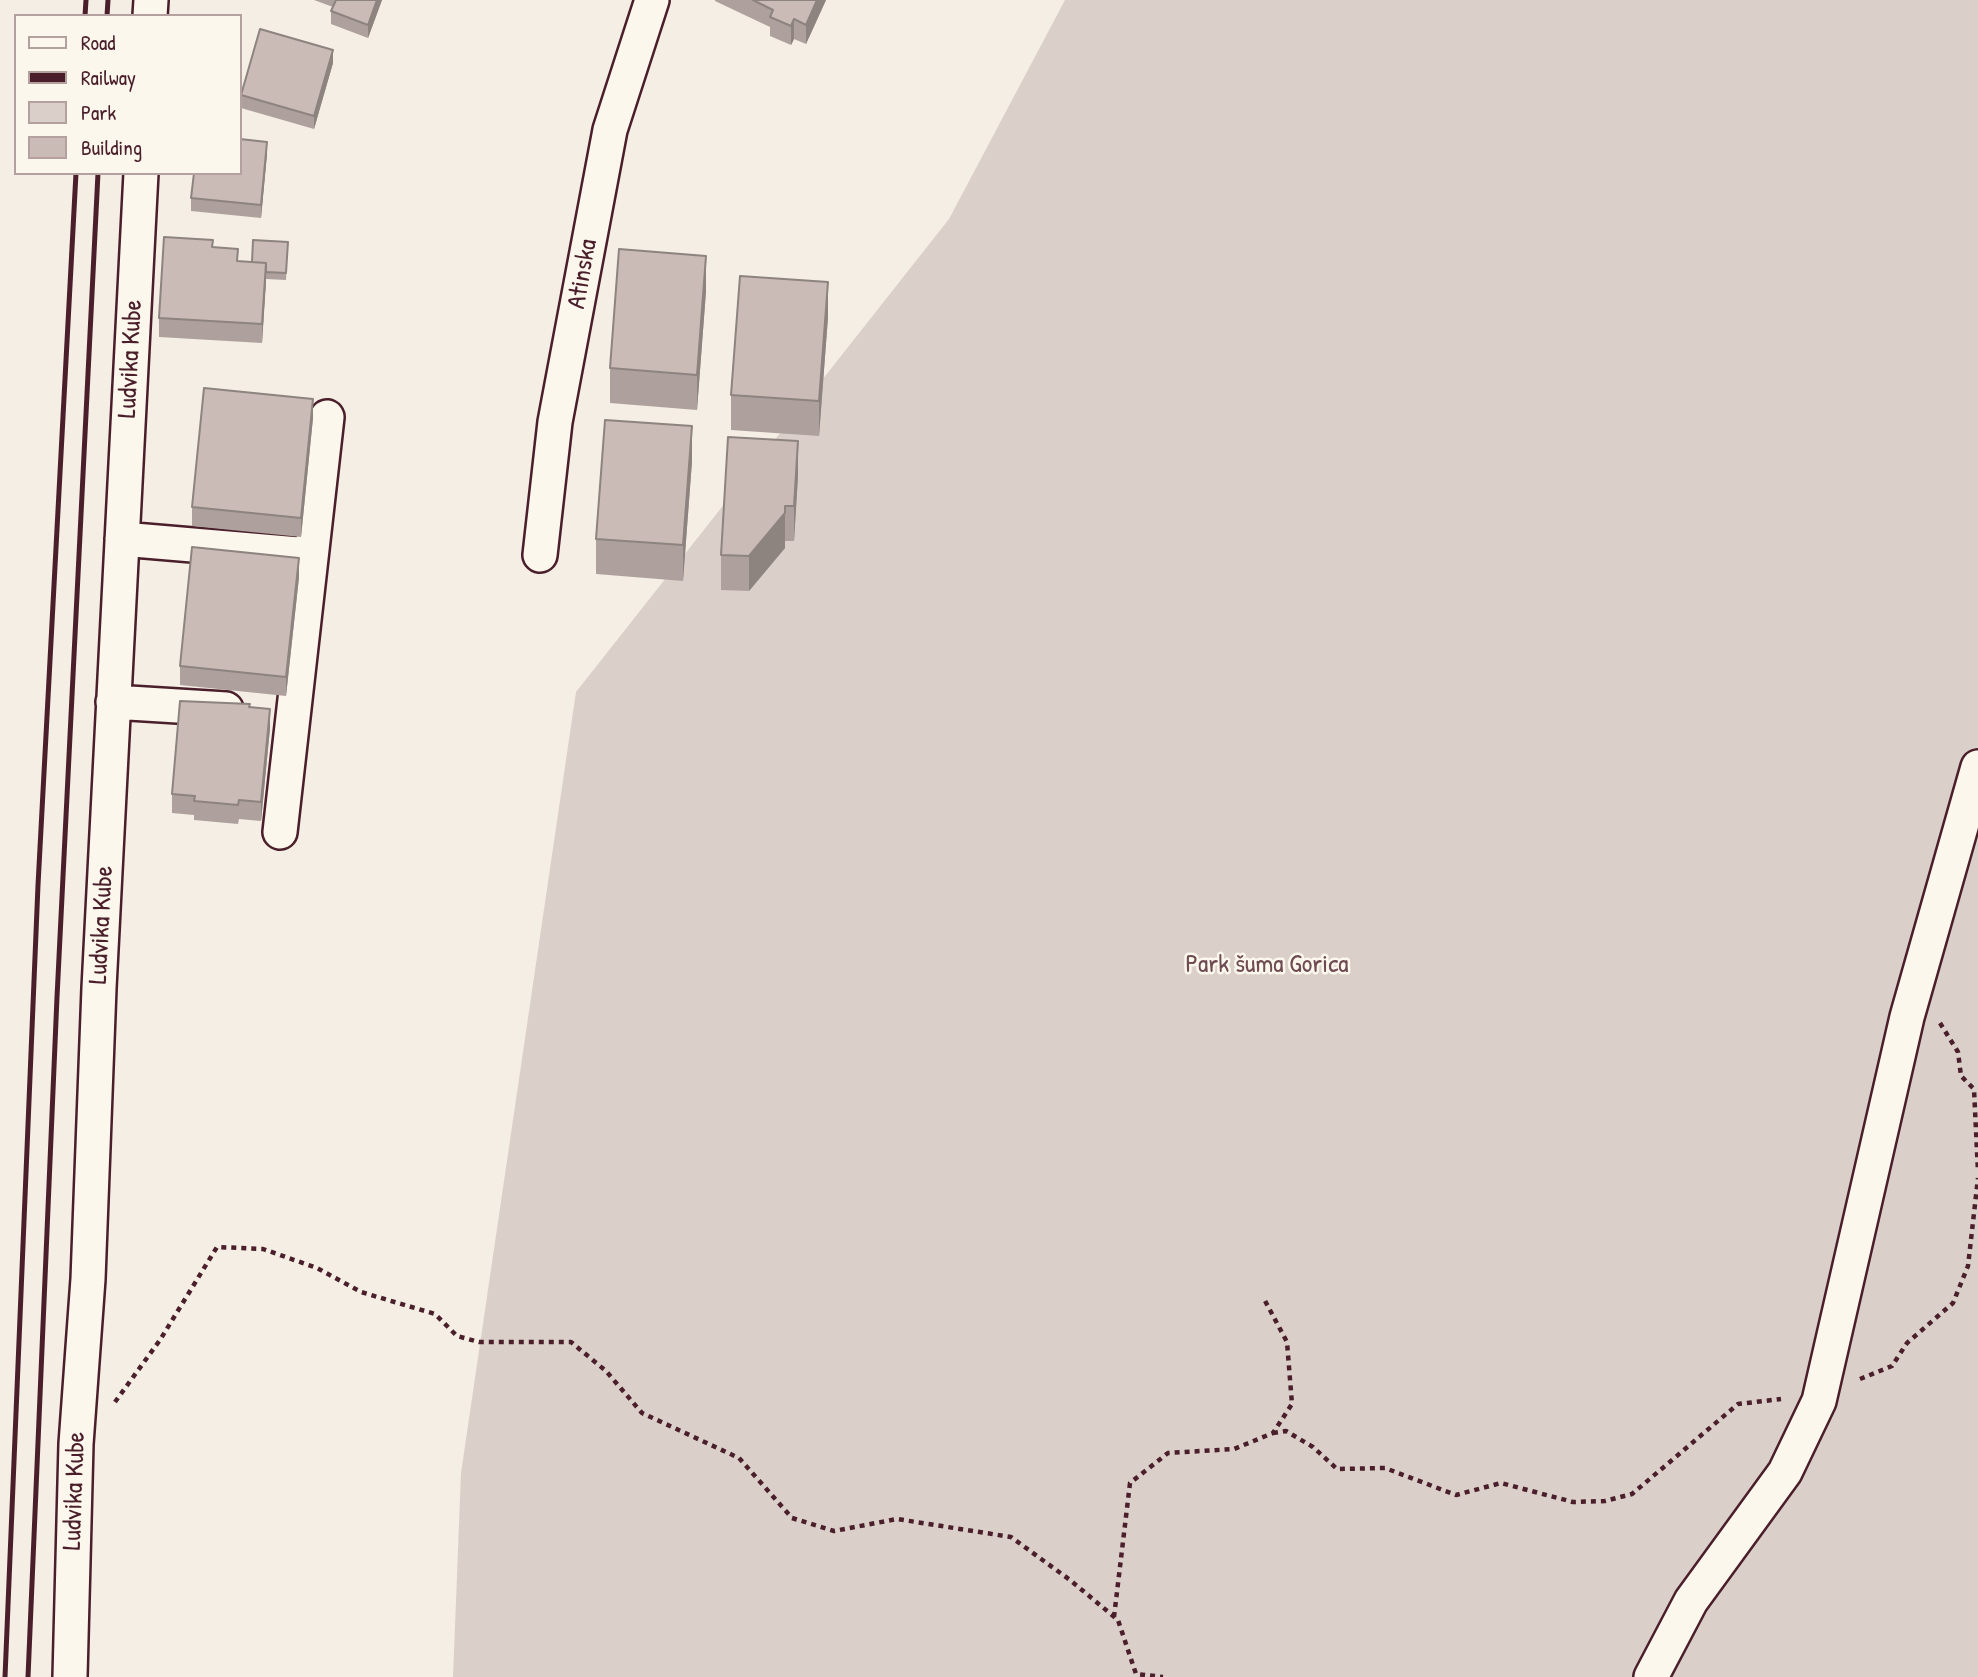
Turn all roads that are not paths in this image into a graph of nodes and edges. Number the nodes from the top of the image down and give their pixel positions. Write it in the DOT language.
graph roads {
  1 [pos="652,0"];
  2 [pos="141,175"];
  3 [pos="327,417"];
  4 [pos="122,539"];
  5 [pos="310,555"];
  6 [pos="540,555"];
  7 [pos="113,702"];
  8 [pos="270,712"];
  9 [pos="1978,767"];
  10 [pos="280,832"];
  11 [pos="70,1677"];
  12 [pos="1651,1677"];
  1 -- 6 [label="street, Atinska"];
  2 -- 4 [label="street, Ludvika Kube"];
  3 -- 5 [label="street"];
  4 -- 5 [label="street"];
  4 -- 7 [label="street, Ludvika Kube"];
  5 -- 8 [label="street"];
  7 -- 8 [label="street"];
  7 -- 11 [label="street, Ludvika Kube"];
  8 -- 10 [label="street"];
  9 -- 12 [label="street"];
}
